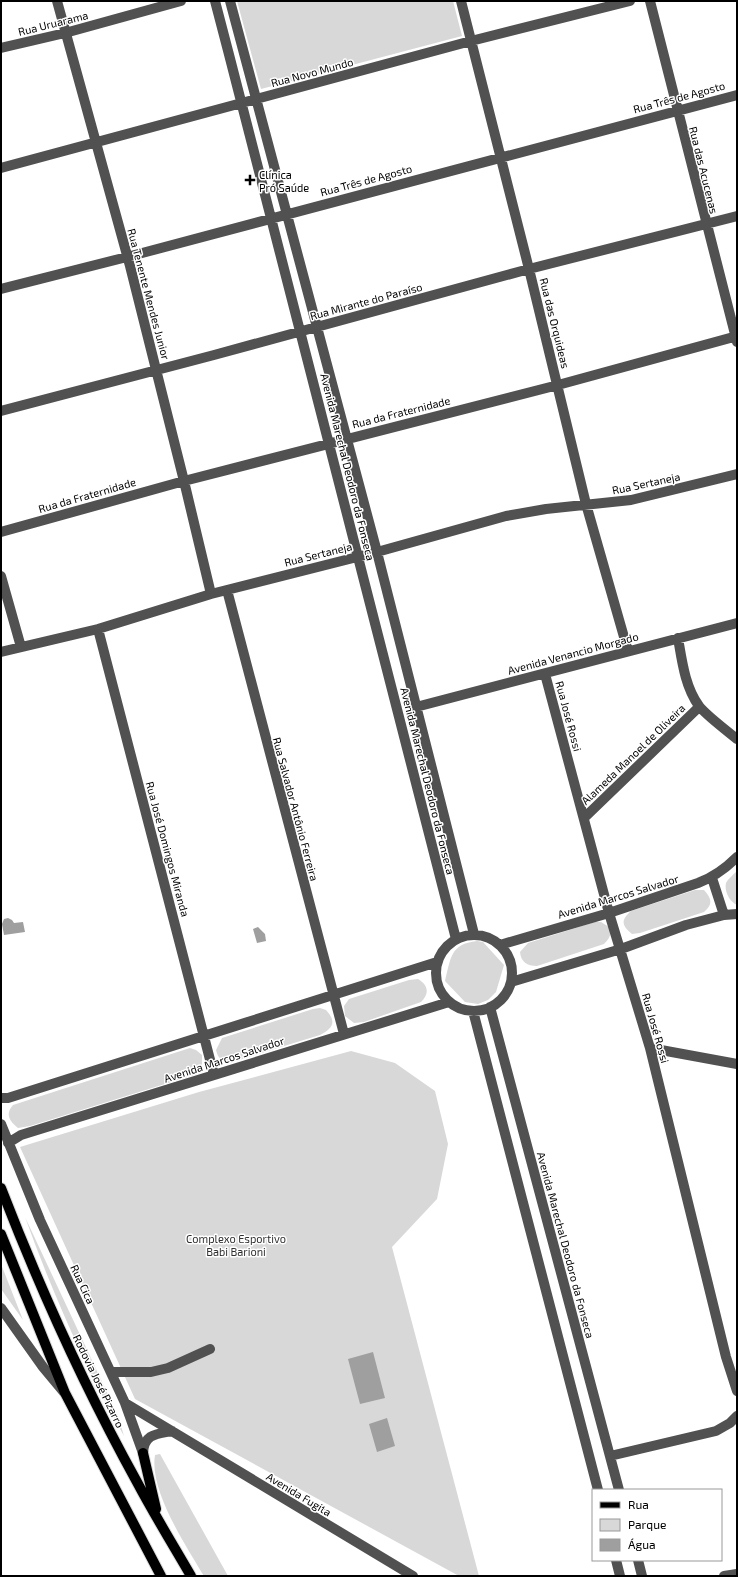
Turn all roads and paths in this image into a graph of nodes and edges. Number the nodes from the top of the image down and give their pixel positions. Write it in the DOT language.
graph roads {
  1 [pos="57,1"];
  2 [pos="180,1"];
  3 [pos="215,1"];
  4 [pos="230,1"];
  5 [pos="461,1"];
  6 [pos="630,1"];
  7 [pos="650,1"];
  8 [pos="65,33"];
  9 [pos="471,41"];
  10 [pos="1,48"];
  11 [pos="737,95"];
  12 [pos="257,99"];
  13 [pos="242,103"];
  14 [pos="677,110"];
  15 [pos="96,142"];
  16 [pos="501,157"];
  17 [pos="1,168"];
  18 [pos="288,213"];
  19 [pos="737,216"];
  20 [pos="272,218"];
  21 [pos="705,224"];
  22 [pos="127,257"];
  23 [pos="529,269"];
  24 [pos="1,289"];
  25 [pos="317,327"];
  26 [pos="301,331"];
  27 [pos="736,339"];
  28 [pos="156,370"];
  29 [pos="558,385"];
  30 [pos="1,411"];
  31 [pos="346,439"];
  32 [pos="328,443"];
  33 [pos="737,474"];
  34 [pos="184,481"];
  35 [pos="586,504"];
  36 [pos="1,532"];
  37 [pos="377,552"];
  38 [pos="358,556"];
  39 [pos="1,576"];
  40 [pos="227,590"];
  41 [pos="211,594"];
  42 [pos="737,622"];
  43 [pos="98,629"];
  44 [pos="678,638"];
  45 [pos="21,647"];
  46 [pos="628,651"];
  47 [pos="1,652"];
  48 [pos="545,674"];
  49 [pos="416,707"];
  50 [pos="699,707"];
  51 [pos="737,739"];
  52 [pos="584,818"];
  53 [pos="737,857"];
  54 [pos="712,878"];
  55 [pos="609,913"];
  56 [pos="737,914"];
  57 [pos="724,915"];
  58 [pos="474,934"];
  59 [pos="456,939"];
  60 [pos="500,945"];
  61 [pos="621,949"];
  62 [pos="437,962"];
  63 [pos="511,982"];
  64 [pos="333,995"];
  65 [pos="449,1002"];
  66 [pos="490,1007"];
  67 [pos="473,1011"];
  68 [pos="344,1034"];
  69 [pos="205,1036"];
  70 [pos="650,1048"];
  71 [pos="737,1064"];
  72 [pos="214,1074"];
  73 [pos="1,1098"];
  74 [pos="1,1124"];
  75 [pos="8,1143"];
  76 [pos="1,1188"];
  77 [pos="1,1234"];
  78 [pos="1,1308"];
  79 [pos="210,1349"];
  80 [pos="111,1372"];
  81 [pos="737,1391"];
  82 [pos="65,1393"];
  83 [pos="125,1403"];
  84 [pos="737,1416"];
  85 [pos="172,1431"];
  86 [pos="143,1453"];
  87 [pos="610,1456"];
  88 [pos="598,1489"];
  89 [pos="619,1489"];
  90 [pos="158,1519"];
  91 [pos="616,1561"];
  92 [pos="638,1561"];
  93 [pos="737,1574"];
  94 [pos="161,1576"];
  95 [pos="191,1576"];
  96 [pos="414,1576"];
  97 [pos="620,1576"];
  98 [pos="642,1576"];
  99 [pos="724,1576"];
  1 -- 8 [label="street, Rua Tenente Mendes Junior"];
  2 -- 8 [label="street, Rua Uruarama"];
  3 -- 13 [label="street, Avenida Marechal Deodoro da Fonseca"];
  4 -- 12 [label="street, Avenida Marechal Deodoro da Fonseca"];
  5 -- 9 [label="street, Rua das Orquideas"];
  6 -- 9 [label="street, Rua Novo Mundo"];
  7 -- 14 [label="street, Rua das Acucenas"];
  8 -- 10 [label="street, Rua Uruarama"];
  8 -- 15 [label="street, Rua Tenente Mendes Junior"];
  9 -- 12 [label="street, Rua Novo Mundo"];
  9 -- 16 [label="street, Rua das Orquideas"];
  11 -- 14 [label="street, Rua Três de Agosto"];
  12 -- 13 [label="street, Rua Novo Mundo"];
  12 -- 18 [label="street, Avenida Marechal Deodoro da Fonseca"];
  13 -- 15 [label="street, Rua Novo Mundo"];
  13 -- 20 [label="street, Avenida Marechal Deodoro da Fonseca"];
  14 -- 16 [label="street, Rua Três de Agosto"];
  14 -- 21 [label="street, Rua das Acucenas"];
  15 -- 17 [label="street, Rua Novo Mundo"];
  15 -- 22 [label="street, Rua Tenente Mendes Junior"];
  16 -- 18 [label="street, Rua Três de Agosto"];
  16 -- 23 [label="street, Rua das Orquideas"];
  18 -- 20 [label="street, Rua Três de Agosto"];
  18 -- 25 [label="street, Avenida Marechal Deodoro da Fonseca"];
  19 -- 21 [label="street, Rua Mirante do Paraíso"];
  20 -- 22 [label="street, Rua Três de Agosto"];
  20 -- 26 [label="street, Avenida Marechal Deodoro da Fonseca"];
  21 -- 23 [label="street, Rua Mirante do Paraíso"];
  21 -- 27 [label="street, Rua das Acucenas"];
  22 -- 24 [label="street, Rua Três de Agosto"];
  22 -- 28 [label="street, Rua Tenente Mendes Junior"];
  23 -- 25 [label="street, Rua Mirante do Paraíso"];
  23 -- 29 [label="street, Rua das Orquideas"];
  25 -- 26 [label="street, Rua Mirante do Paraíso"];
  25 -- 31 [label="street, Avenida Marechal Deodoro da Fonseca"];
  26 -- 28 [label="street, Rua Mirante do Paraíso"];
  26 -- 32 [label="street, Avenida Marechal Deodoro da Fonseca"];
  27 -- 29 [label="street, Rua da Fraternidade"];
  28 -- 30 [label="street, Rua Mirante do Paraíso"];
  28 -- 34 [label="street, Rua Tenente Mendes Junior"];
  29 -- 31 [label="street, Rua da Fraternidade"];
  29 -- 35 [label="street, Rua das Orquideas"];
  31 -- 32 [label="street, Rua da Fraternidade"];
  31 -- 37 [label="street, Avenida Marechal Deodoro da Fonseca"];
  32 -- 34 [label="street, Rua da Fraternidade"];
  32 -- 38 [label="street, Avenida Marechal Deodoro da Fonseca"];
  33 -- 35 [label="street, Rua Sertaneja"];
  34 -- 36 [label="street, Rua da Fraternidade"];
  34 -- 41 [label="street, Rua Tenente Mendes Junior"];
  35 -- 37 [label="street, Rua Sertaneja"];
  35 -- 46 [label="street, Rua das Orquideas"];
  37 -- 38 [label="street, Rua Sertaneja"];
  37 -- 49 [label="street, Avenida Marechal Deodoro da Fonseca"];
  38 -- 40 [label="street, Rua Sertaneja"];
  38 -- 59 [label="street, Avenida Marechal Deodoro da Fonseca"];
  39 -- 45 [label="street"];
  40 -- 41 [label="street, Rua Sertaneja"];
  40 -- 64 [label="street, Rua Salvador Antônio Ferreira"];
  41 -- 43 [label="street, Rua Sertaneja"];
  42 -- 44 [label="street, Avenida Venancio Morgado"];
  43 -- 45 [label="street, Rua Sertaneja"];
  43 -- 69 [label="street, Rua José Domingos Miranda"];
  44 -- 46 [label="street, Avenida Venancio Morgado"];
  44 -- 50 [label="street"];
  45 -- 47 [label="street, Rua Sertaneja"];
  46 -- 48 [label="street, Avenida Venancio Morgado"];
  48 -- 49 [label="street, Avenida Venancio Morgado"];
  48 -- 52 [label="street, Rua José Rossi"];
  49 -- 58 [label="street, Avenida Marechal Deodoro da Fonseca"];
  50 -- 51 [label="street"];
  50 -- 52 [label="street, Alameda Manoel de Oliveira"];
  52 -- 55 [label="street, Rua José Rossi"];
  53 -- 54 [label="street, Avenida Marcos Salvador"];
  54 -- 55 [label="street, Avenida Marcos Salvador"];
  54 -- 57 [label="street"];
  55 -- 60 [label="street, Avenida Marcos Salvador"];
  55 -- 61 [label="street, Rua José Rossi"];
  56 -- 57 [label="street"];
  57 -- 61 [label="street"];
  58 -- 59 [label="street"];
  58 -- 60 [label="street"];
  59 -- 62 [label="street"];
  60 -- 63 [label="street"];
  61 -- 63 [label="street"];
  61 -- 70 [label="street, Rua José Rossi"];
  62 -- 64 [label="street"];
  62 -- 65 [label="street"];
  63 -- 66 [label="street"];
  64 -- 68 [label="street, Rua Salvador Antônio Ferreira"];
  64 -- 69 [label="street"];
  65 -- 67 [label="street"];
  65 -- 68 [label="street, Avenida Marcos Salvador"];
  66 -- 67 [label="street"];
  66 -- 87 [label="street, Avenida Marechal Deodoro da Fonseca"];
  67 -- 88 [label="street"];
  68 -- 72 [label="street, Avenida Marcos Salvador"];
  69 -- 72 [label="street, Rua José Domingos Miranda"];
  69 -- 73 [label="street"];
  70 -- 71 [label="street"];
  70 -- 81 [label="street, Rua José Rossi"];
  72 -- 75 [label="street, Avenida Marcos Salvador"];
  74 -- 75 [label="street, Rua Cica"];
  75 -- 80 [label="street, Rua Cica"];
  76 -- 90 [label="main road, Rodovia José Pizarro"];
  77 -- 82 [label="main road"];
  78 -- 82 [label="street"];
  79 -- 80 [label="street"];
  80 -- 83 [label="street, Rua Cica"];
  82 -- 94 [label="main road"];
  83 -- 85 [label="street, Avenida Fugita"];
  83 -- 86 [label="street, Rua Cica"];
  84 -- 87 [label="street"];
  85 -- 86 [label="street"];
  85 -- 96 [label="street, Avenida Fugita"];
  86 -- 90 [label="main road"];
  87 -- 89 [label="street, Avenida Marechal Deodoro da Fonseca"];
  90 -- 95 [label="main road, Rodovia José Pizarro"];
  91 -- 97 [label="street"];
  92 -- 98 [label="street"];
  93 -- 99 [label="street"];
}
